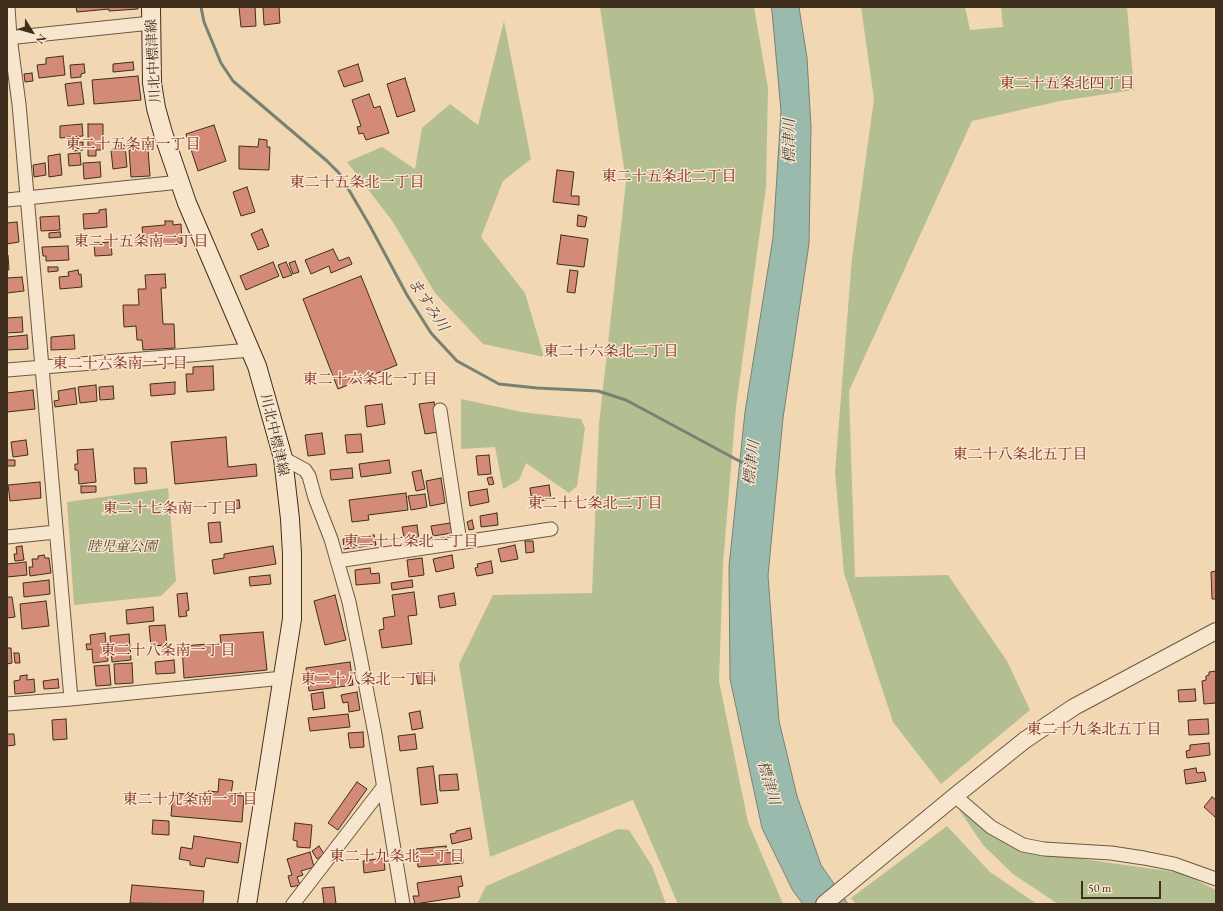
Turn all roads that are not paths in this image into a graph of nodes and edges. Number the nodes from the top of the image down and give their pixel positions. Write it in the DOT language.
graph roads {
  1 [pos="8,7"];
  2 [pos="151,15"];
  3 [pos="8,38"];
  4 [pos="180,182"];
  5 [pos="26,198"];
  6 [pos="7,200"];
  7 [pos="251,350"];
  8 [pos="42,368"];
  9 [pos="7,370"];
  10 [pos="440,410"];
  11 [pos="282,458"];
  12 [pos="551,529"];
  13 [pos="56,532"];
  14 [pos="7,537"];
  15 [pos="460,542"];
  16 [pos="337,562"];
  17 [pos="1216,631"];
  18 [pos="282,678"];
  19 [pos="71,699"];
  20 [pos="7,704"];
  21 [pos="384,786"];
  22 [pos="955,796"];
  23 [pos="1216,879"];
  24 [pos="247,904"];
  25 [pos="293,904"];
  26 [pos="403,904"];
  27 [pos="824,904"];
  1 -- 3 [label="street"];
  2 -- 3 [label="street"];
  2 -- 4 [label="main road, 川北中標津線"];
  3 -- 5 [label="street"];
  4 -- 5 [label="street"];
  4 -- 7 [label="main road, 川北中標津線"];
  5 -- 6 [label="street"];
  5 -- 8 [label="street"];
  7 -- 8 [label="street"];
  7 -- 11 [label="main road, 川北中標津線"];
  8 -- 9 [label="street"];
  8 -- 13 [label="street"];
  10 -- 15 [label="street"];
  11 -- 16 [label="street"];
  11 -- 18 [label="main road, 川北中標津線"];
  12 -- 15 [label="street"];
  13 -- 14 [label="street"];
  13 -- 19 [label="street"];
  15 -- 16 [label="street"];
  16 -- 21 [label="street"];
  17 -- 22 [label="street"];
  18 -- 19 [label="street"];
  18 -- 24 [label="main road, 川北中標津線"];
  19 -- 20 [label="street"];
  21 -- 25 [label="street"];
  21 -- 26 [label="street"];
  22 -- 23 [label="street"];
  22 -- 27 [label="street"];
}
